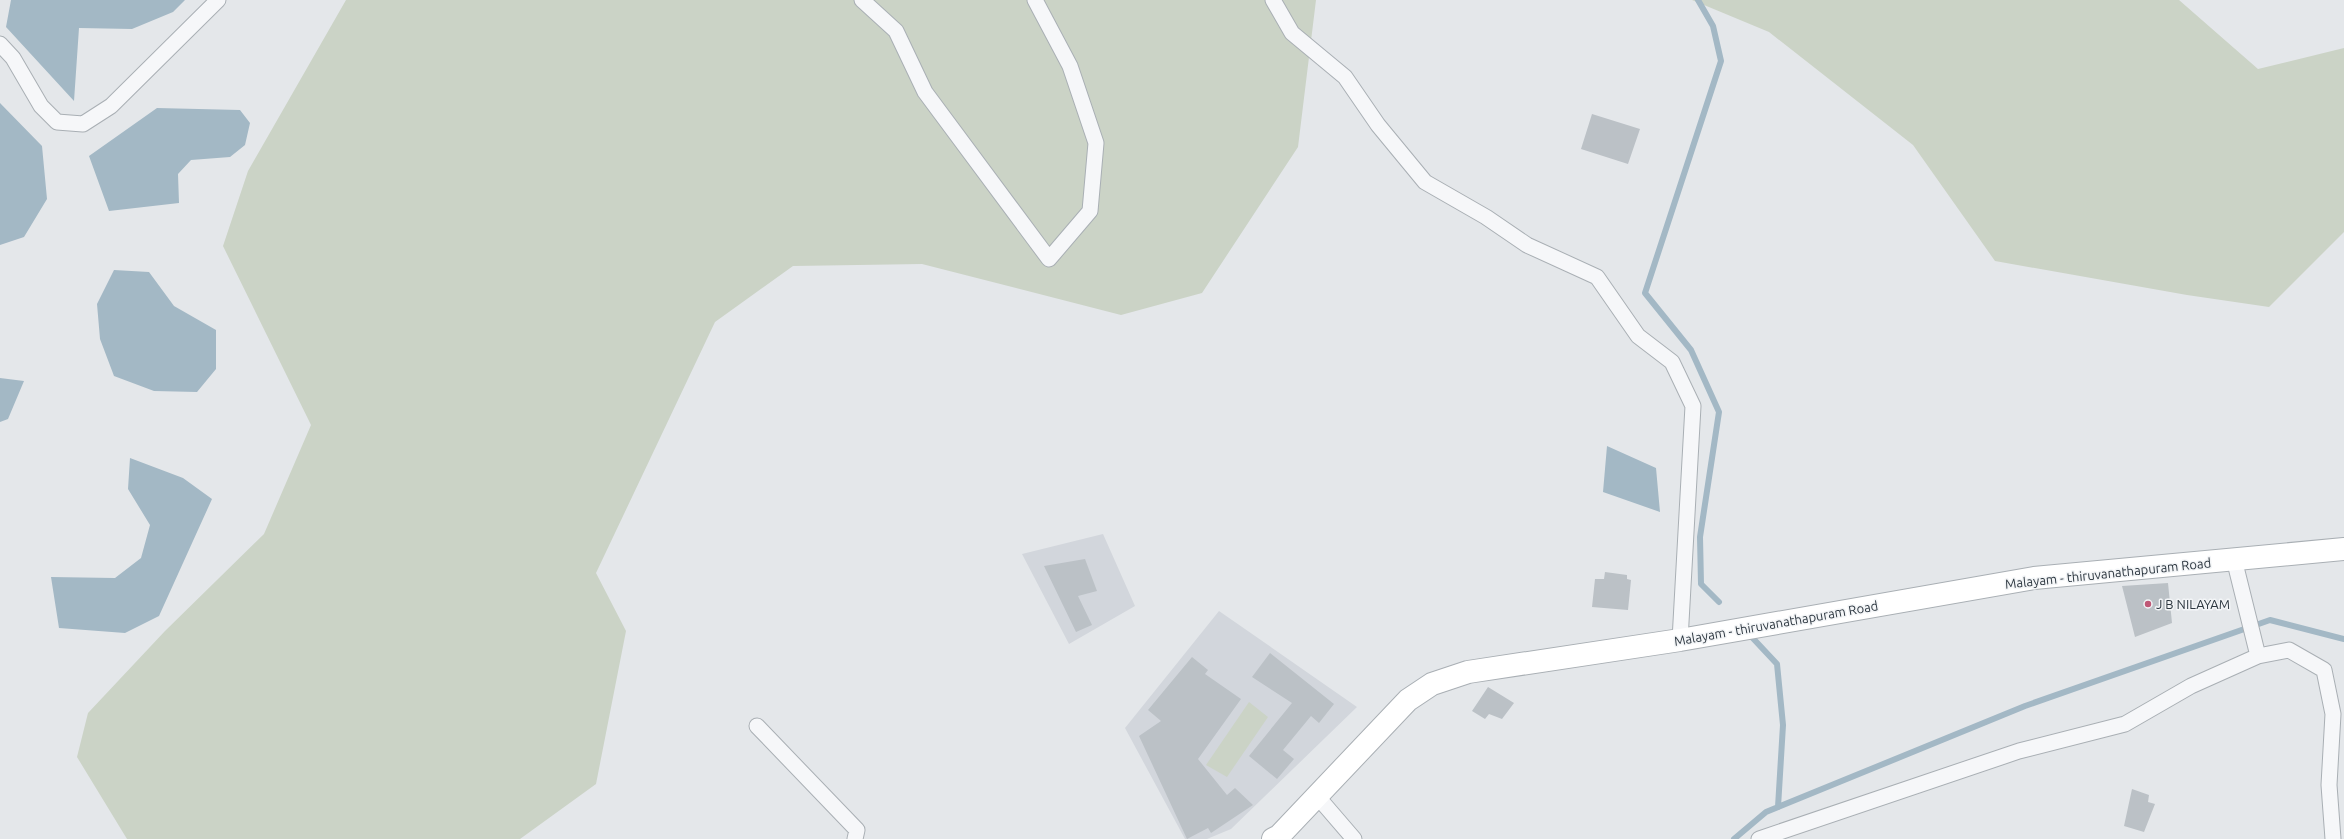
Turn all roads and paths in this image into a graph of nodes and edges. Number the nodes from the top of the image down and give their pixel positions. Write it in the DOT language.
graph roads {
  1 [pos="218,0"];
  2 [pos="862,0"];
  3 [pos="1035,0"];
  4 [pos="1273,0"];
  5 [pos="0,44"];
  6 [pos="2344,549"];
  7 [pos="2234,559"];
  8 [pos="1680,640"];
  9 [pos="2258,656"];
  10 [pos="757,726"];
  11 [pos="1317,796"];
  12 [pos="855,839"];
  13 [pos="1273,839"];
  14 [pos="1354,839"];
  15 [pos="1759,839"];
  16 [pos="2333,839"];
  1 -- 5 [label="street"];
  2 -- 3 [label="street"];
  4 -- 8 [label="street"];
  6 -- 7 [label="main road, Malayam - thiruvanathapuram Road"];
  7 -- 8 [label="main road, Malayam - thiruvanathapuram Road"];
  7 -- 9 [label="street"];
  8 -- 11 [label="main road, Malayam - thiruvanathapuram Road"];
  9 -- 15 [label="street"];
  9 -- 16 [label="street"];
  10 -- 12 [label="street"];
  11 -- 13 [label="main road, Malayam - thiruvanathapuram Road"];
  11 -- 14 [label="street"];
}
